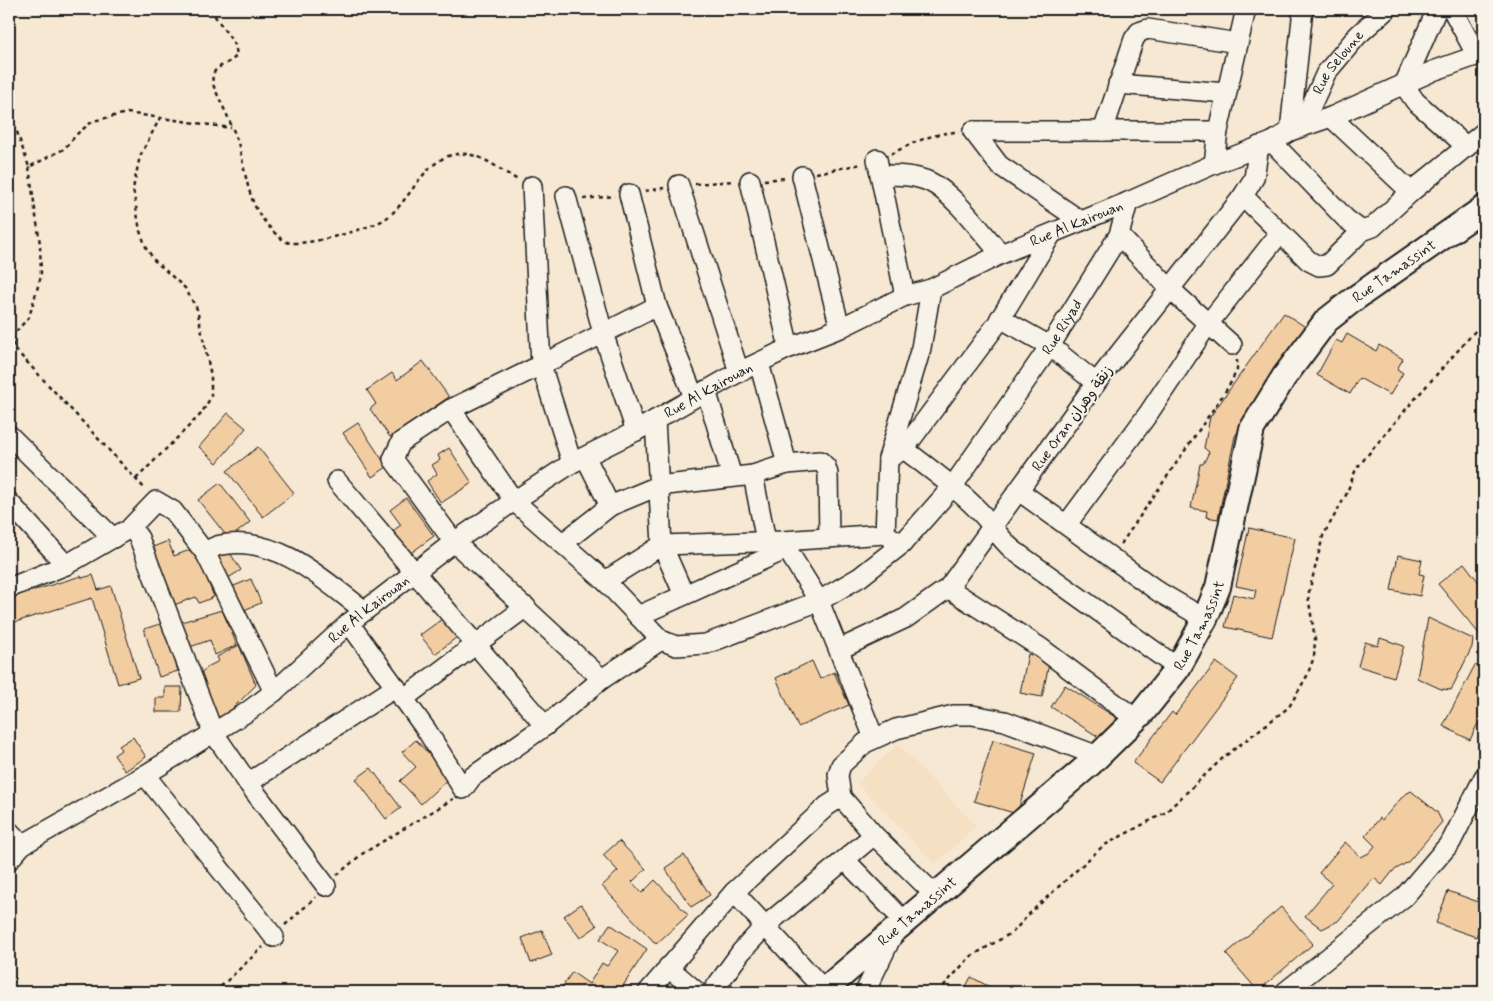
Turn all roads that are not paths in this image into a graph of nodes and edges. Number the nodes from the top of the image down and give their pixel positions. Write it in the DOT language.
graph roads {
  1 [pos="1246,9"];
  2 [pos="1303,9"];
  3 [pos="1386,9"];
  4 [pos="1437,9"];
  5 [pos="1452,9"];
  6 [pos="1238,44"];
  7 [pos="1480,54"];
  8 [pos="1118,84"];
  9 [pos="1404,85"];
  10 [pos="1226,93"];
  11 [pos="1331,117"];
  12 [pos="1296,129"];
  13 [pos="1103,131"];
  14 [pos="1218,131"];
  15 [pos="1484,132"];
  16 [pos="1266,144"];
  17 [pos="1467,147"];
  18 [pos="1214,164"];
  19 [pos="802,176"];
  20 [pos="750,180"];
  21 [pos="532,186"];
  22 [pos="679,186"];
  23 [pos="1411,192"];
  24 [pos="629,194"];
  25 [pos="566,196"];
  26 [pos="1243,196"];
  27 [pos="1128,202"];
  28 [pos="1484,208"];
  29 [pos="1081,221"];
  30 [pos="1362,231"];
  31 [pos="1280,233"];
  32 [pos="1120,234"];
  33 [pos="1051,235"];
  34 [pos="1001,254"];
  35 [pos="931,289"];
  36 [pos="1170,289"];
  37 [pos="905,296"];
  38 [pos="657,306"];
  39 [pos="1000,318"];
  40 [pos="1208,324"];
  41 [pos="840,328"];
  42 [pos="603,333"];
  43 [pos="1232,345"];
  44 [pos="1050,346"];
  45 [pos="789,348"];
  46 [pos="759,363"];
  47 [pos="541,365"];
  48 [pos="739,372"];
  49 [pos="1096,383"];
  50 [pos="700,394"];
  51 [pos="451,408"];
  52 [pos="655,420"];
  53 [pos="636,430"];
  54 [pos="9,435"];
  55 [pos="904,449"];
  56 [pos="888,459"];
  57 [pos="579,460"];
  58 [pos="787,464"];
  59 [pos="753,475"];
  60 [pos="732,478"];
  61 [pos="337,481"];
  62 [pos="658,486"];
  63 [pos="953,486"];
  64 [pos="1019,491"];
  65 [pos="514,501"];
  66 [pos="9,502"];
  67 [pos="610,506"];
  68 [pos="1067,524"];
  69 [pos="990,526"];
  70 [pos="131,528"];
  71 [pos="885,534"];
  72 [pos="113,538"];
  73 [pos="829,538"];
  74 [pos="454,542"];
  75 [pos="563,543"];
  76 [pos="778,544"];
  77 [pos="902,544"];
  78 [pos="662,546"];
  79 [pos="206,554"];
  80 [pos="66,565"];
  81 [pos="414,574"];
  82 [pos="605,582"];
  83 [pos="9,588"];
  84 [pos="948,588"];
  85 [pos="684,595"];
  86 [pos="819,601"];
  87 [pos="526,608"];
  88 [pos="365,611"];
  89 [pos="638,616"];
  90 [pos="1206,618"];
  91 [pos="349,623"];
  92 [pos="660,640"];
  93 [pos="478,645"];
  94 [pos="840,649"];
  95 [pos="1178,668"];
  96 [pos="602,680"];
  97 [pos="274,692"];
  98 [pos="399,693"];
  99 [pos="1136,719"];
  100 [pos="545,726"];
  101 [pos="213,732"];
  102 [pos="874,738"];
  103 [pos="1098,756"];
  104 [pos="145,775"];
  105 [pos="1484,777"];
  106 [pos="248,783"];
  107 [pos="841,797"];
  108 [pos="9,831"];
  109 [pos="874,835"];
  110 [pos="22,845"];
  111 [pos="9,860"];
  112 [pos="845,860"];
  113 [pos="326,886"];
  114 [pos="734,892"];
  115 [pos="935,895"];
  116 [pos="900,925"];
  117 [pos="764,927"];
  118 [pos="274,937"];
  119 [pos="668,967"];
  120 [pos="823,991"];
  121 [pos="648,992"];
  122 [pos="697,992"];
  123 [pos="712,992"];
  124 [pos="865,992"];
  125 [pos="1285,992"];
  1 -- 6 [label="street"];
  2 -- 12 [label="street"];
  3 -- 12 [label="street, Rue Seloune"];
  4 -- 9 [label="street"];
  5 -- 7 [label="street"];
  6 -- 8 [label="street"];
  6 -- 10 [label="street"];
  7 -- 9 [label="street, Rue Al Kairouan"];
  8 -- 10 [label="street"];
  8 -- 13 [label="street"];
  9 -- 11 [label="street, Rue Al Kairouan"];
  9 -- 17 [label="street"];
  10 -- 14 [label="street"];
  11 -- 12 [label="street, Rue Al Kairouan"];
  11 -- 23 [label="street"];
  12 -- 16 [label="street, Rue Al Kairouan"];
  13 -- 14 [label="street"];
  13 -- 29 [label="street"];
  14 -- 18 [label="street"];
  15 -- 17 [label="street"];
  16 -- 18 [label="street, Rue Al Kairouan"];
  16 -- 26 [label="street, Rue Oran زنقة وهران"];
  16 -- 30 [label="street"];
  17 -- 23 [label="street"];
  18 -- 27 [label="street, Rue Al Kairouan"];
  19 -- 41 [label="street"];
  20 -- 45 [label="street"];
  21 -- 47 [label="street"];
  22 -- 48 [label="street"];
  23 -- 30 [label="street"];
  24 -- 38 [label="street"];
  25 -- 42 [label="street"];
  26 -- 31 [label="street"];
  26 -- 36 [label="street, Rue Oran زنقة وهران"];
  27 -- 29 [label="street, Rue Al Kairouan"];
  27 -- 32 [label="street, Rue Riyad"];
  28 -- 90 [label="main road, Rue Tamassint"];
  29 -- 33 [label="street, Rue Al Kairouan"];
  30 -- 31 [label="street"];
  31 -- 40 [label="street"];
  32 -- 36 [label="street"];
  32 -- 44 [label="street, Rue Riyad"];
  33 -- 34 [label="street, Rue Al Kairouan"];
  33 -- 39 [label="street"];
  34 -- 35 [label="street, Rue Al Kairouan"];
  34 -- 37 [label="street"];
  35 -- 37 [label="street, Rue Al Kairouan"];
  35 -- 56 [label="street"];
  36 -- 40 [label="street"];
  36 -- 49 [label="street, Rue Oran زنقة وهران"];
  37 -- 41 [label="street, Rue Al Kairouan"];
  38 -- 42 [label="street"];
  38 -- 50 [label="street"];
  39 -- 44 [label="street"];
  39 -- 55 [label="street"];
  40 -- 43 [label="street"];
  40 -- 68 [label="street"];
  41 -- 45 [label="street, Rue Al Kairouan"];
  42 -- 47 [label="street"];
  42 -- 53 [label="street"];
  44 -- 49 [label="street"];
  44 -- 63 [label="street, Rue Riyad"];
  45 -- 46 [label="street, Rue Al Kairouan"];
  46 -- 48 [label="street, Rue Al Kairouan"];
  46 -- 58 [label="street"];
  47 -- 51 [label="street"];
  47 -- 57 [label="street"];
  48 -- 50 [label="street, Rue Al Kairouan"];
  49 -- 64 [label="street, Rue Oran زنقة وهران"];
  50 -- 52 [label="street, Rue Al Kairouan"];
  50 -- 60 [label="street"];
  51 -- 65 [label="street"];
  51 -- 74 [label="street"];
  52 -- 53 [label="street, Rue Al Kairouan"];
  52 -- 62 [label="street"];
  53 -- 57 [label="street, Rue Al Kairouan"];
  54 -- 72 [label="street"];
  55 -- 56 [label="street"];
  55 -- 63 [label="street"];
  56 -- 71 [label="street"];
  57 -- 65 [label="street, Rue Al Kairouan"];
  57 -- 67 [label="street"];
  58 -- 59 [label="street"];
  58 -- 73 [label="street"];
  59 -- 60 [label="street"];
  59 -- 76 [label="street"];
  60 -- 62 [label="street"];
  61 -- 81 [label="street"];
  62 -- 67 [label="street"];
  62 -- 78 [label="street"];
  63 -- 69 [label="street"];
  63 -- 77 [label="street, Rue Riyad"];
  64 -- 68 [label="street"];
  64 -- 69 [label="street, Rue Oran زنقة وهران"];
  65 -- 74 [label="street, Rue Al Kairouan"];
  65 -- 75 [label="street"];
  66 -- 80 [label="street"];
  67 -- 75 [label="street"];
  68 -- 90 [label="street"];
  69 -- 84 [label="street, Rue Oran زنقة وهران"];
  69 -- 95 [label="street"];
  70 -- 72 [label="street"];
  70 -- 79 [label="street"];
  70 -- 101 [label="street"];
  71 -- 73 [label="street"];
  71 -- 77 [label="street"];
  72 -- 80 [label="street"];
  73 -- 76 [label="street"];
  74 -- 81 [label="street, Rue Al Kairouan"];
  74 -- 87 [label="street"];
  75 -- 82 [label="street"];
  76 -- 78 [label="street"];
  76 -- 85 [label="street"];
  76 -- 86 [label="street"];
  77 -- 86 [label="street, Rue Riyad"];
  78 -- 82 [label="street"];
  78 -- 85 [label="street"];
  79 -- 88 [label="street"];
  79 -- 97 [label="street"];
  80 -- 83 [label="street"];
  81 -- 88 [label="street, Rue Al Kairouan"];
  81 -- 93 [label="street"];
  82 -- 89 [label="street"];
  84 -- 94 [label="street, Rue Oran زنقة وهران"];
  84 -- 99 [label="street"];
  85 -- 89 [label="street"];
  86 -- 92 [label="street, Rue Riyad"];
  86 -- 94 [label="street"];
  87 -- 93 [label="street"];
  87 -- 96 [label="street"];
  88 -- 91 [label="street, Rue Al Kairouan"];
  89 -- 92 [label="street"];
  90 -- 95 [label="main road, Rue Tamassint"];
  91 -- 97 [label="street, Rue Al Kairouan"];
  91 -- 98 [label="street"];
  92 -- 96 [label="street"];
  93 -- 98 [label="street"];
  93 -- 100 [label="street"];
  94 -- 102 [label="street"];
  95 -- 99 [label="main road, Rue Tamassint"];
  96 -- 100 [label="street"];
  97 -- 101 [label="street, Rue Al Kairouan"];
  98 -- 100 [label="street"];
  98 -- 106 [label="street"];
  99 -- 103 [label="main road, Rue Tamassint"];
  101 -- 104 [label="street, Rue Al Kairouan"];
  101 -- 106 [label="street"];
  102 -- 103 [label="street"];
  102 -- 107 [label="street"];
  103 -- 115 [label="main road, Rue Tamassint"];
  104 -- 110 [label="street, Rue Al Kairouan"];
  104 -- 118 [label="street"];
  105 -- 125 [label="street"];
  106 -- 113 [label="street"];
  107 -- 109 [label="street"];
  107 -- 114 [label="street"];
  108 -- 110 [label="street"];
  109 -- 112 [label="street"];
  109 -- 115 [label="street"];
  110 -- 111 [label="street, Rue Al Kairouan"];
  112 -- 116 [label="street"];
  112 -- 117 [label="street"];
  114 -- 117 [label="street"];
  114 -- 119 [label="street"];
  115 -- 116 [label="main road, Rue Tamassint"];
  116 -- 120 [label="main road, Rue Tamassint"];
  116 -- 124 [label="street"];
  117 -- 120 [label="street"];
  117 -- 123 [label="street"];
  119 -- 121 [label="street"];
  119 -- 122 [label="street"];
}
